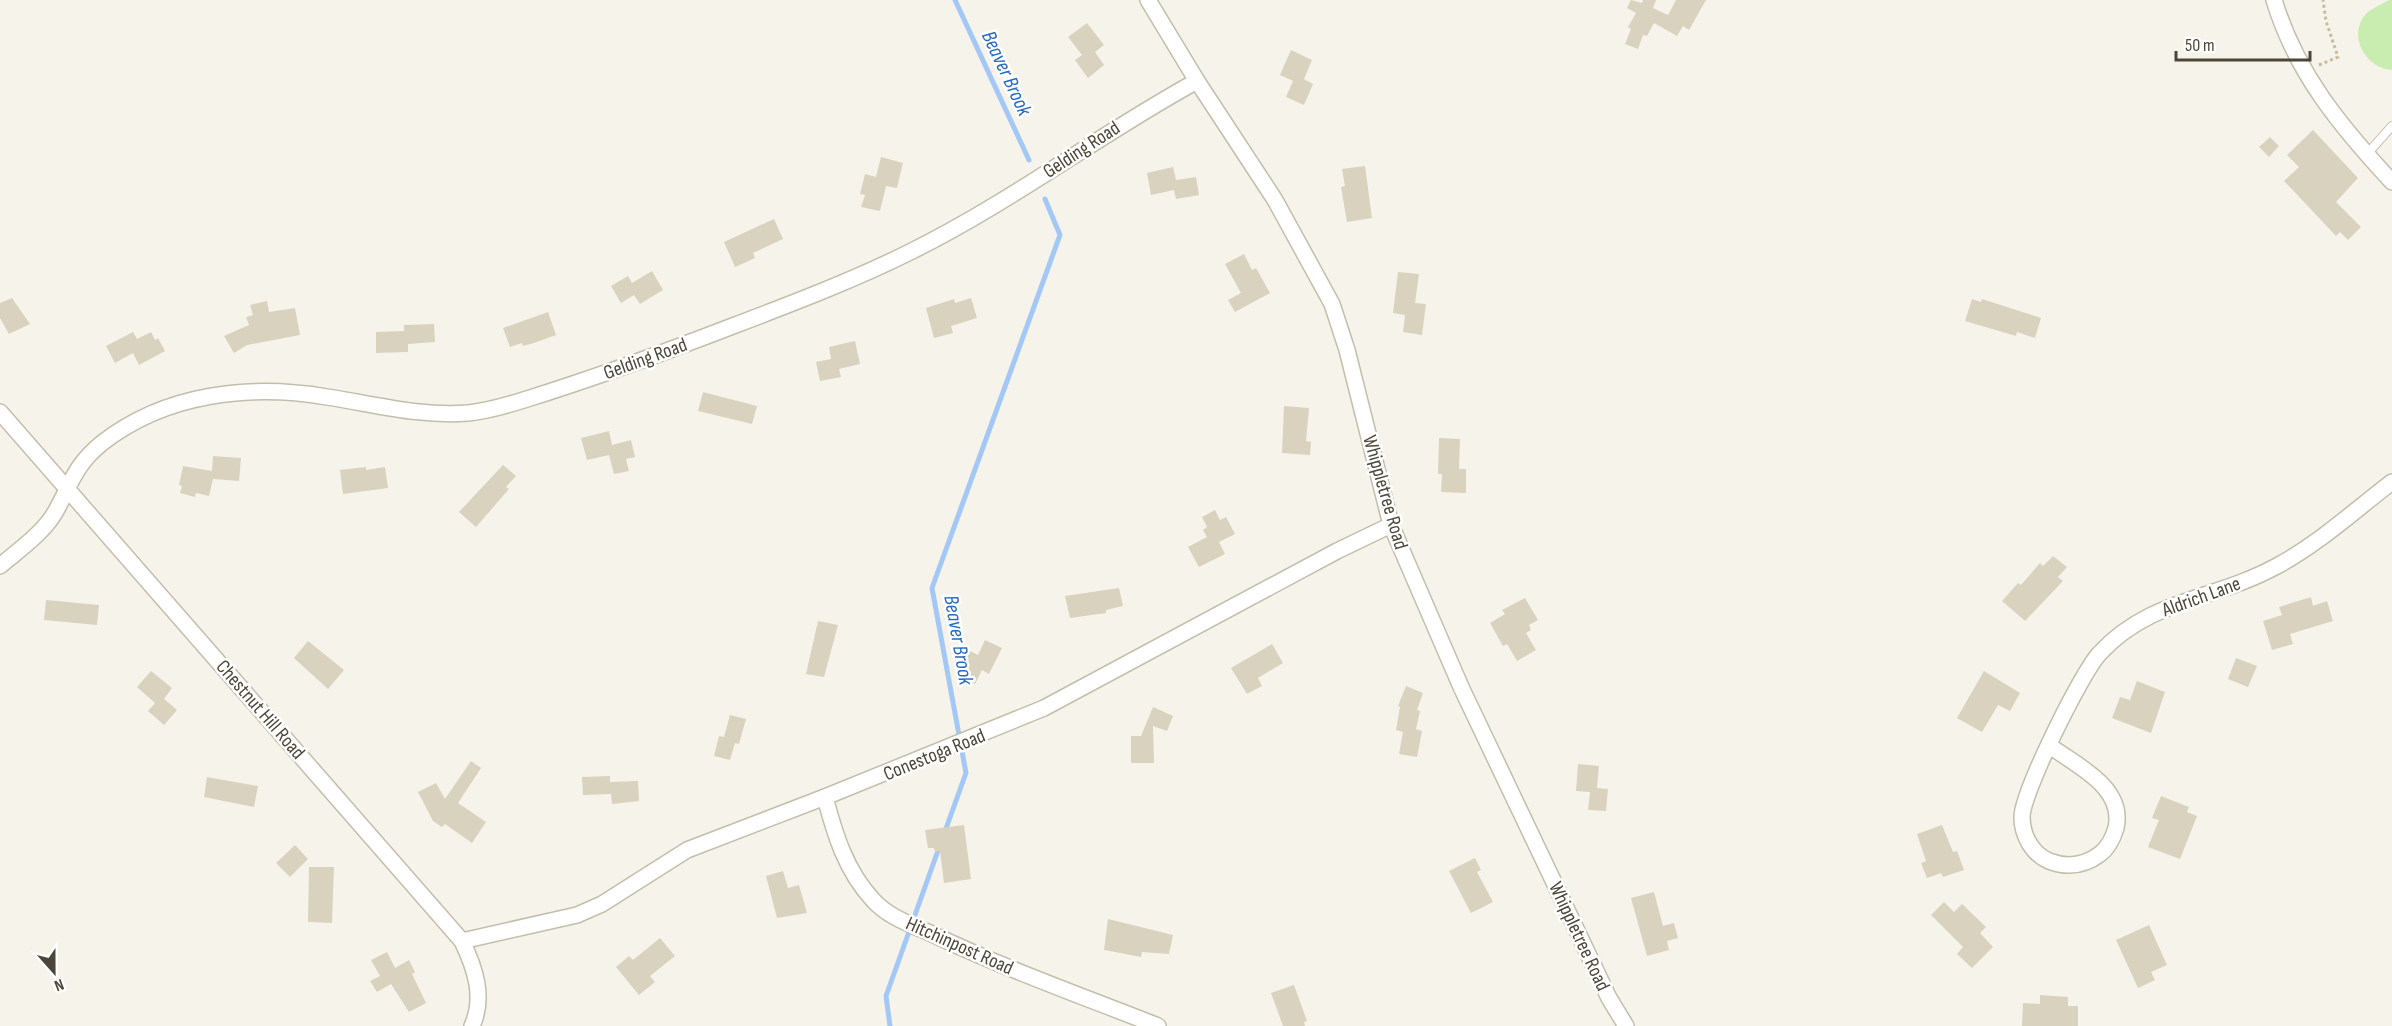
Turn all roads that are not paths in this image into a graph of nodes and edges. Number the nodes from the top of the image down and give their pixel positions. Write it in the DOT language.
graph roads {
  1 [pos="1148,0"];
  2 [pos="2274,0"];
  3 [pos="1197,81"];
  4 [pos="2392,126"];
  5 [pos="2367,153"];
  6 [pos="2392,182"];
  7 [pos="0,412"];
  8 [pos="2392,482"];
  9 [pos="67,486"];
  10 [pos="1391,525"];
  11 [pos="0,566"];
  12 [pos="2050,746"];
  13 [pos="825,797"];
  14 [pos="462,941"];
  15 [pos="472,1026"];
  16 [pos="1158,1026"];
  17 [pos="1626,1026"];
  1 -- 3 [label="street, Whippletree Road"];
  2 -- 5 [label="street"];
  3 -- 9 [label="street, Gelding Road"];
  3 -- 10 [label="street, Whippletree Road"];
  4 -- 5 [label="lane"];
  5 -- 6 [label="street"];
  7 -- 9 [label="street, Chestnut Hill Road"];
  8 -- 12 [label="street, Aldrich Lane"];
  9 -- 11 [label="street, Gelding Road"];
  9 -- 14 [label="street, Chestnut Hill Road"];
  10 -- 13 [label="street, Conestoga Road"];
  10 -- 17 [label="street, Whippletree Road"];
  12 -- 12 [label="street, Aldrich Lane"];
  13 -- 14 [label="street, Conestoga Road"];
  13 -- 16 [label="street, Hitchinpost Road"];
  14 -- 15 [label="street, Chestnut Hill Road"];
}
